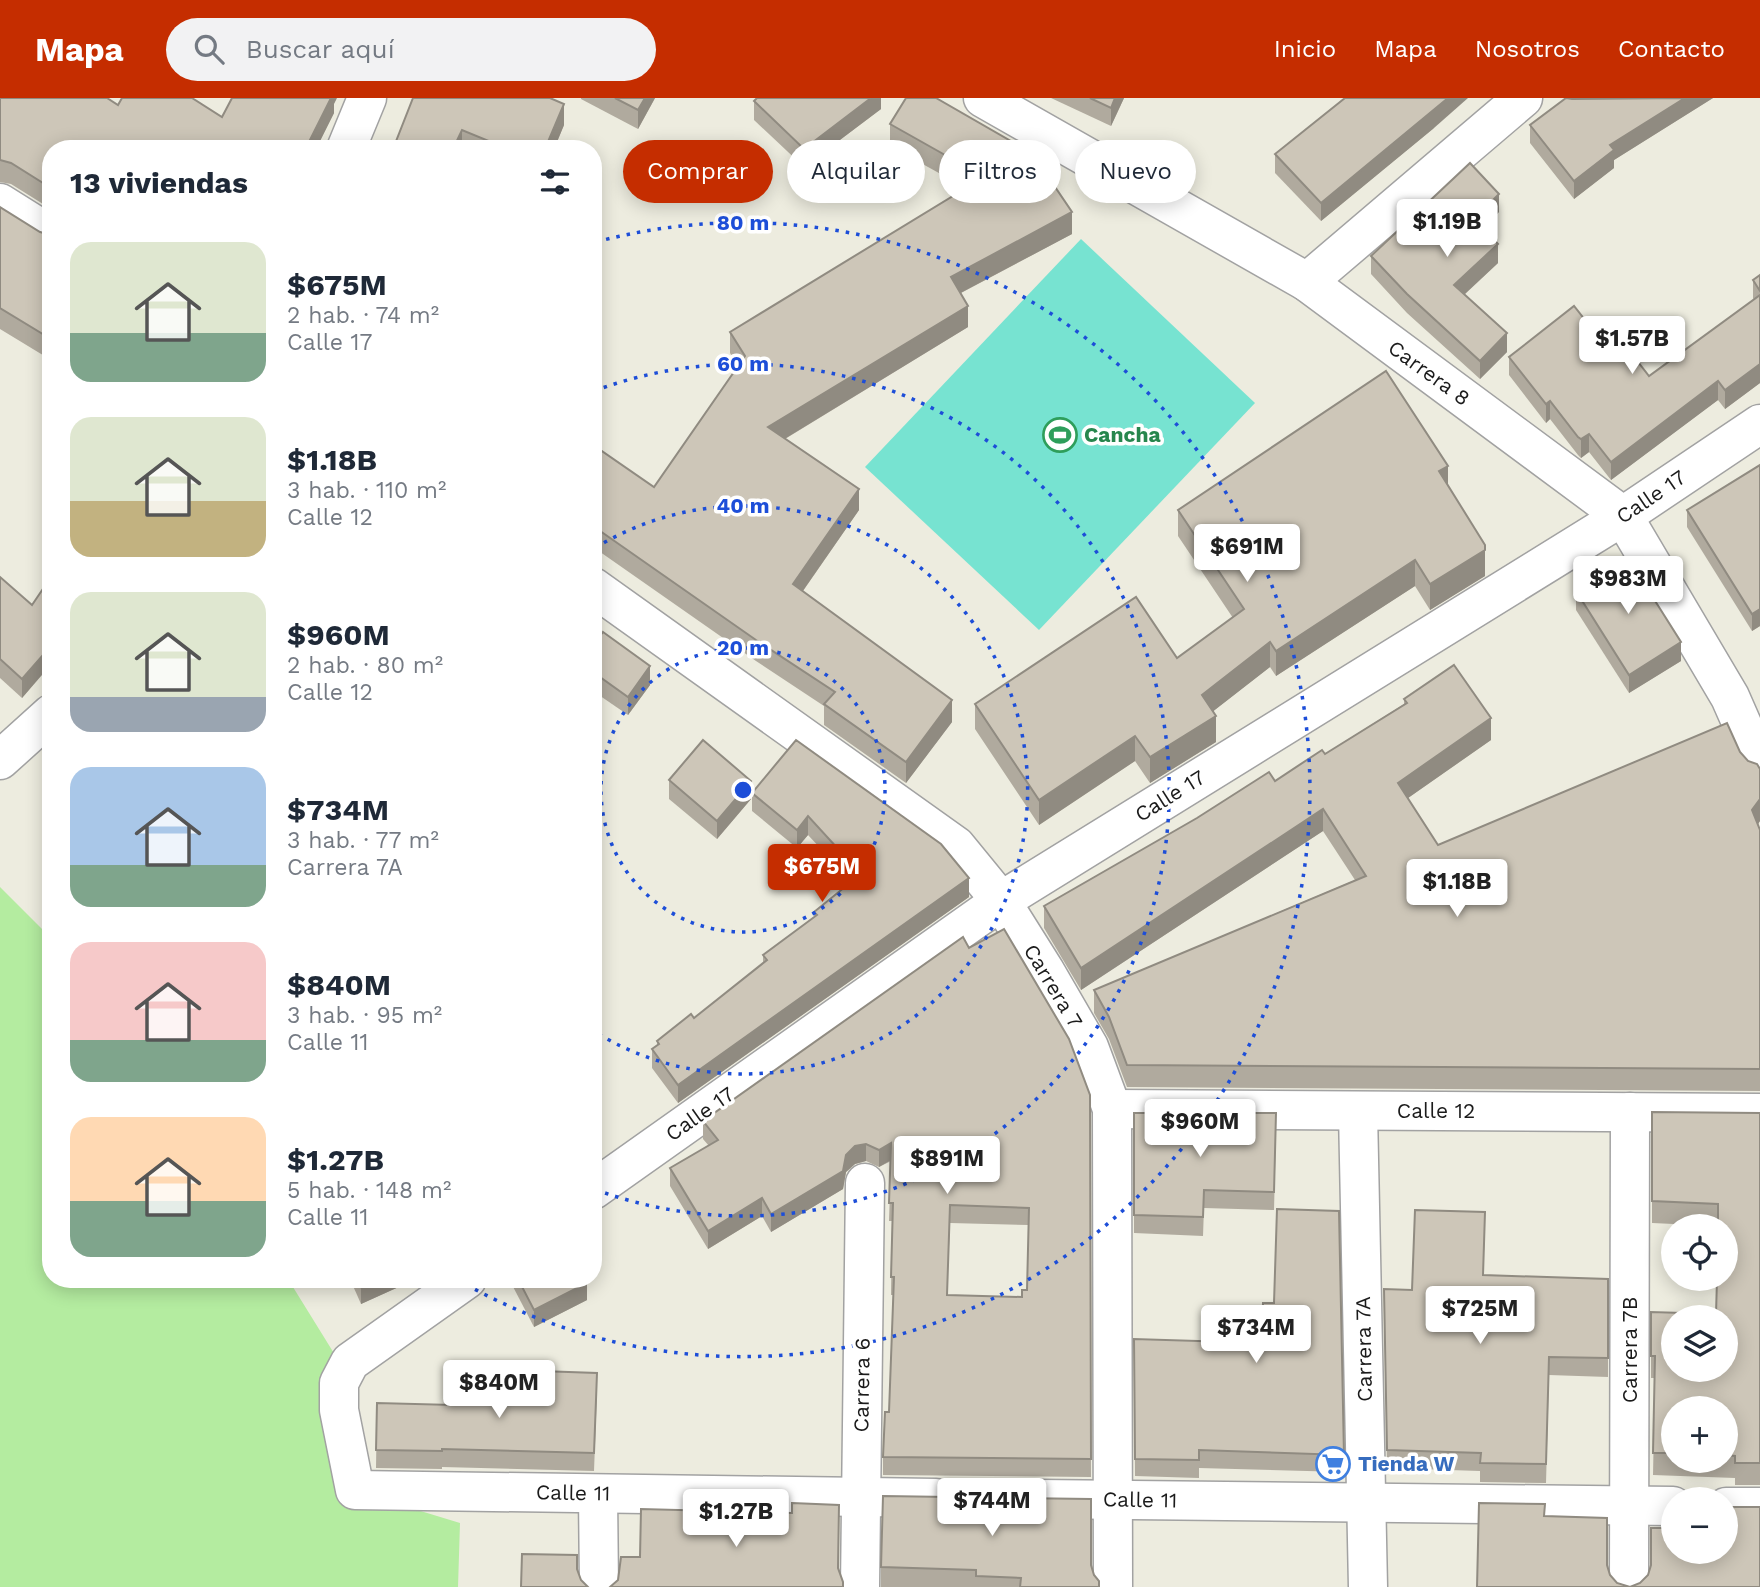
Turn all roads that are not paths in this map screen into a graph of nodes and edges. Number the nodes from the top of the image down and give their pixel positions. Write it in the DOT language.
graph roads {
  1 [pos="367,98"];
  2 [pos="983,98"];
  3 [pos="1523,98"];
  4 [pos="349,140"];
  5 [pos="0,203"];
  6 [pos="42,229"];
  7 [pos="1307,282"];
  8 [pos="1760,424"];
  9 [pos="1623,516"];
  10 [pos="602,593"];
  11 [pos="42,722"];
  12 [pos="0,760"];
  13 [pos="1760,765"];
  14 [pos="1001,901"];
  15 [pos="1112,1109"];
  16 [pos="1358,1112"];
  17 [pos="1630,1112"];
  18 [pos="1760,1113"];
  19 [pos="602,1184"];
  20 [pos="865,1184"];
  21 [pos="454,1288"];
  22 [pos="598,1494"];
  23 [pos="861,1497"];
  24 [pos="1113,1499"];
  25 [pos="1367,1503"];
  26 [pos="1629,1506"];
  27 [pos="1661,1506"];
  28 [pos="1738,1507"];
  29 [pos="1760,1507"];
  30 [pos="599,1587"];
  31 [pos="860,1587"];
  32 [pos="1113,1587"];
  33 [pos="1368,1587"];
  34 [pos="1629,1587"];
  1 -- 4 [label="street"];
  2 -- 7 [label="street, Carrera 8"];
  3 -- 7 [label="street"];
  5 -- 6 [label="street"];
  7 -- 9 [label="street, Carrera 8"];
  8 -- 9 [label="street, Calle 17"];
  9 -- 13 [label="street, Carrera 8"];
  9 -- 14 [label="street, Calle 17"];
  10 -- 14 [label="street, Carrera 7"];
  11 -- 12 [label="street"];
  14 -- 15 [label="street, Carrera 7"];
  14 -- 19 [label="street, Calle 17"];
  15 -- 16 [label="street, Calle 12"];
  15 -- 24 [label="street, Carrera 7"];
  16 -- 17 [label="street, Calle 12"];
  16 -- 25 [label="street, Carrera 7A"];
  17 -- 18 [label="street, Calle 12"];
  17 -- 26 [label="street, Carrera 7B"];
  20 -- 23 [label="street, Carrera 6"];
  21 -- 22 [label="street, Calle 11"];
  22 -- 23 [label="street, Calle 11"];
  22 -- 30 [label="street"];
  23 -- 24 [label="street, Calle 11"];
  23 -- 31 [label="street, Carrera 6"];
  24 -- 25 [label="street, Calle 11"];
  24 -- 32 [label="street, Carrera 7"];
  25 -- 26 [label="street, Calle 11"];
  25 -- 33 [label="street, Carrera 7A"];
  26 -- 27 [label="street, Calle 11"];
  26 -- 34 [label="street, Carrera 7B"];
  28 -- 29 [label="street"];
}
